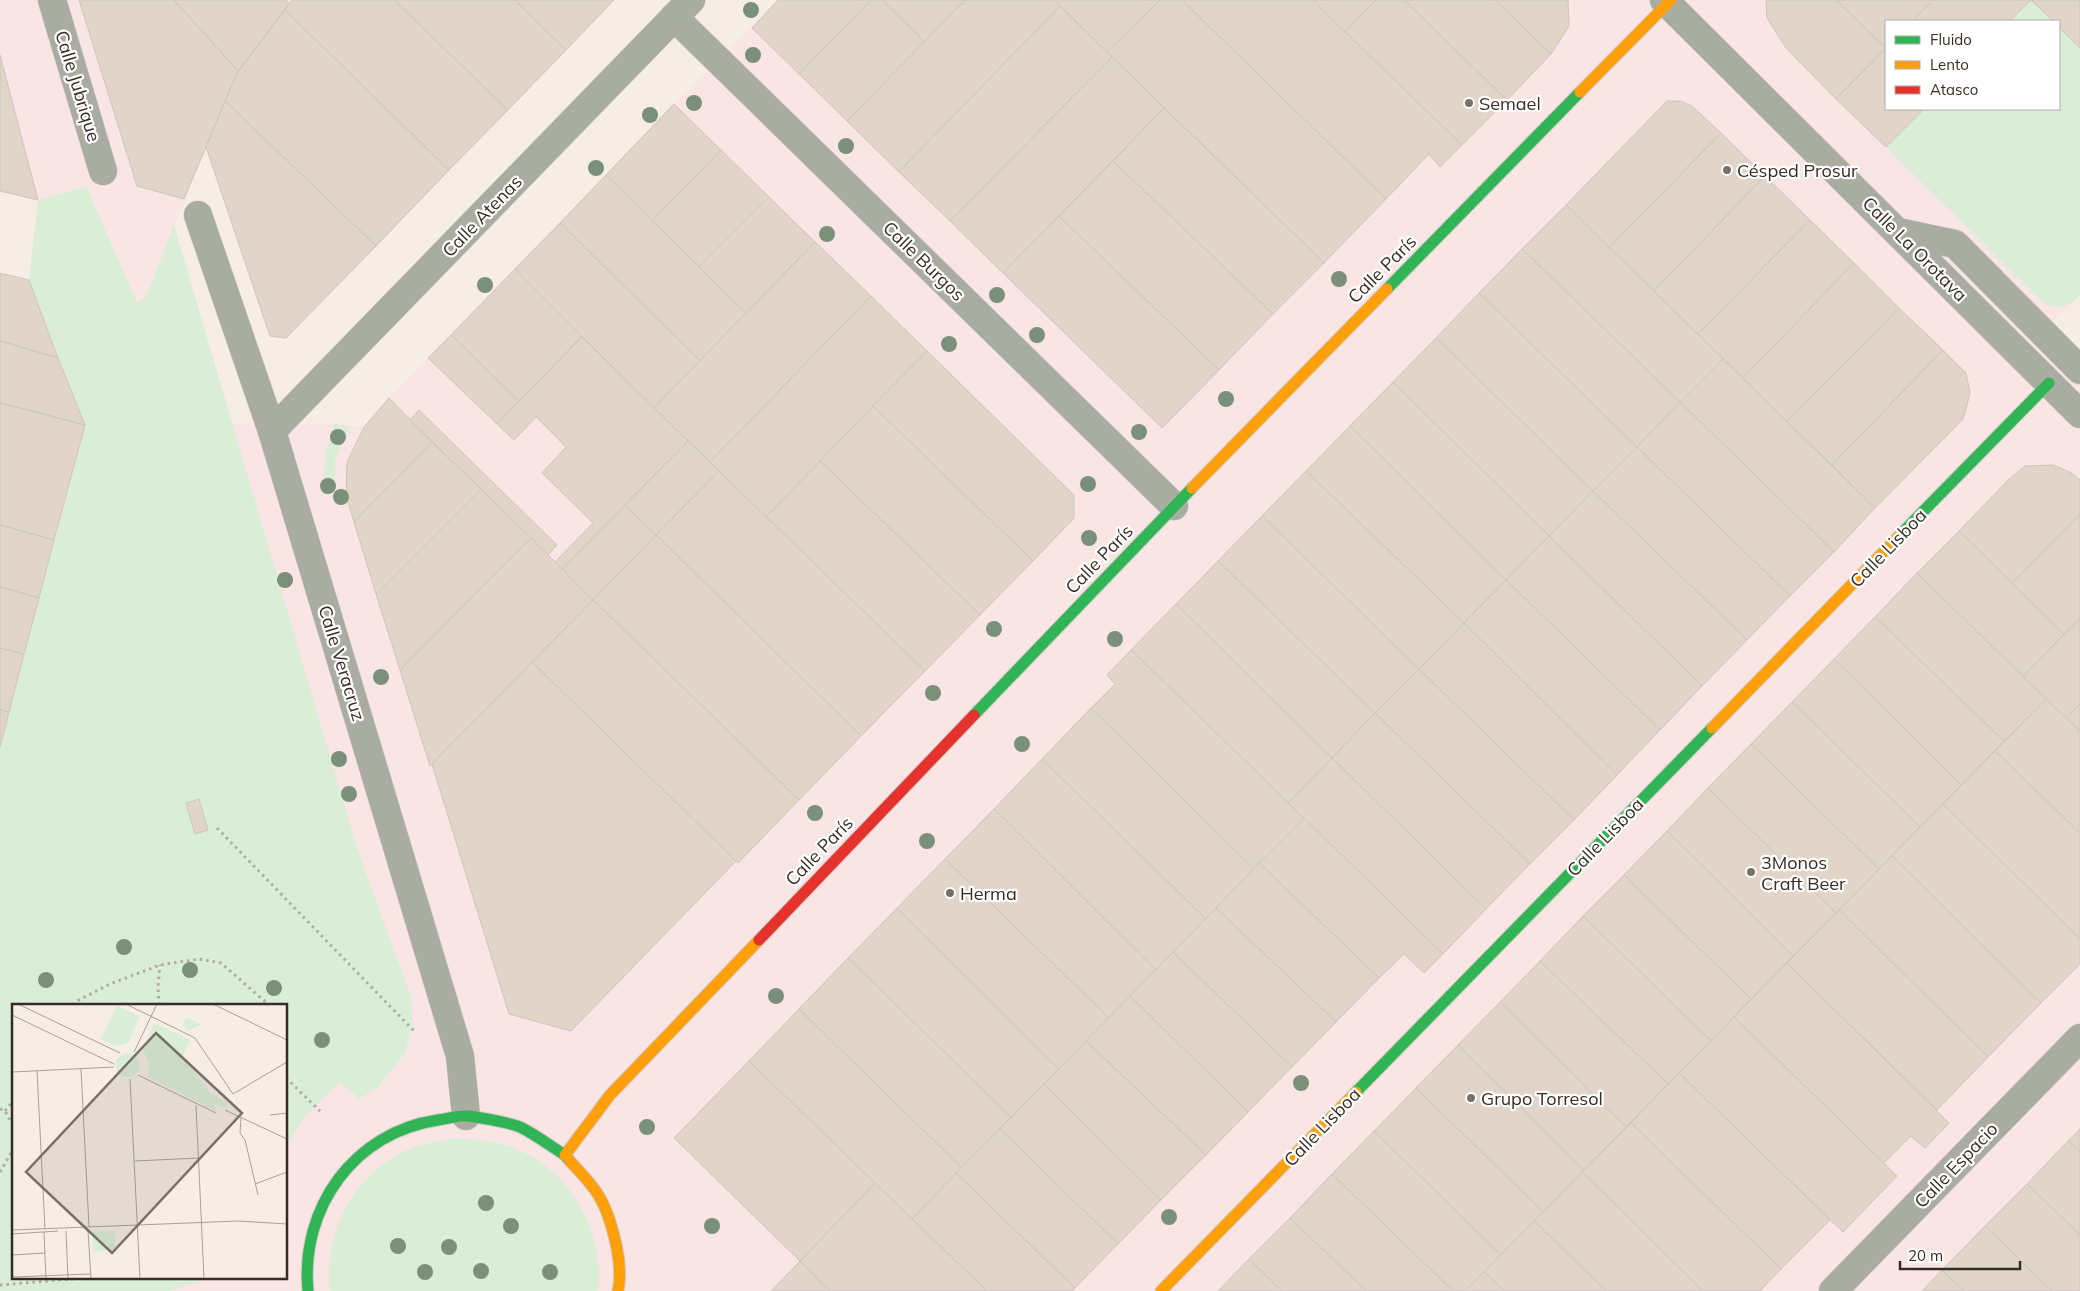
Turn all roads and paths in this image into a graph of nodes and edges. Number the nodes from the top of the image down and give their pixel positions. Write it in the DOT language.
graph roads {
  1 [pos="52,0"];
  2 [pos="1668,1"];
  3 [pos="683,9"];
  4 [pos="103,171"];
  5 [pos="198,215"];
  6 [pos="1898,232"];
  7 [pos="2078,364"];
  8 [pos="2049,383"];
  9 [pos="2080,414"];
  10 [pos="272,432"];
  11 [pos="1174,506"];
  12 [pos="217,828"];
  13 [pos="160,965"];
  14 [pos="75,1004"];
  15 [pos="159,1004"];
  16 [pos="268,1004"];
  17 [pos="418,1034"];
  18 [pos="2080,1038"];
  19 [pos="288,1080"];
  20 [pos="12,1102"];
  21 [pos="0,1109"];
  22 [pos="5,1111"];
  23 [pos="320,1111"];
  24 [pos="466,1116"];
  25 [pos="12,1124"];
  26 [pos="12,1151"];
  27 [pos="565,1154"];
  28 [pos="0,1172"];
  29 [pos="82,1278"];
  30 [pos="0,1285"];
  31 [pos="308,1291"];
  32 [pos="618,1291"];
  33 [pos="1161,1291"];
  34 [pos="1833,1291"];
  1 -- 4 [label="street, Calle Jubrique"];
  2 -- 6 [label="street, Calle La Orotava"];
  2 -- 11 [label="main road, Calle París"];
  3 -- 10 [label="street, Calle Atenas"];
  3 -- 11 [label="street, Calle Burgos"];
  5 -- 10 [label="street, Calle Veracruz"];
  6 -- 7 [label="street"];
  6 -- 8 [label="street, Calle La Orotava"];
  8 -- 9 [label="street, Calle La Orotava"];
  8 -- 33 [label="main road, Calle Lisboa"];
  10 -- 24 [label="street, Calle Veracruz"];
  11 -- 27 [label="main road, Calle París"];
  12 -- 17 [label="path"];
  13 -- 14 [label="path"];
  13 -- 15 [label="path"];
  13 -- 16 [label="path"];
  18 -- 34 [label="street, Calle Espacio"];
  19 -- 23 [label="path"];
  20 -- 22 [label="path"];
  21 -- 22 [label="path"];
  22 -- 25 [label="path"];
  24 -- 27 [label="main road"];
  24 -- 31 [label="main road"];
  26 -- 28 [label="path"];
  27 -- 32 [label="main road"];
  29 -- 30 [label="path"];
}
